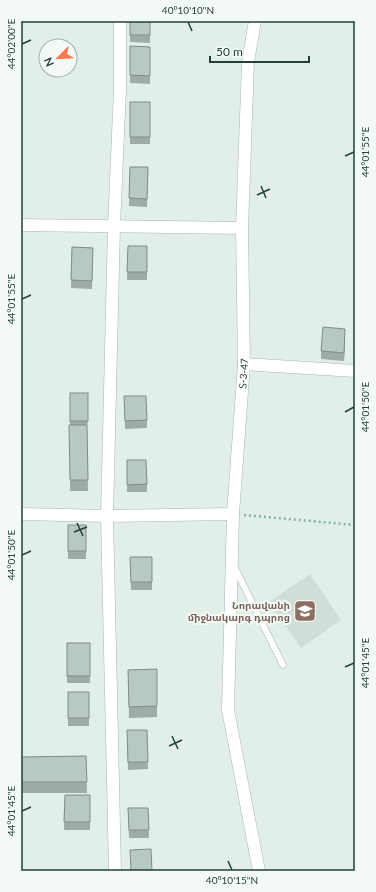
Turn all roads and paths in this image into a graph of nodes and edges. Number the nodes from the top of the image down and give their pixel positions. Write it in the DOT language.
graph roads {
  1 [pos="120,21"];
  2 [pos="255,21"];
  3 [pos="21,225"];
  4 [pos="114,226"];
  5 [pos="242,228"];
  6 [pos="244,364"];
  7 [pos="355,371"];
  8 [pos="21,514"];
  9 [pos="233,514"];
  10 [pos="107,516"];
  11 [pos="355,525"];
  12 [pos="232,563"];
  13 [pos="283,665"];
  14 [pos="114,871"];
  15 [pos="259,871"];
  1 -- 4 [label="street"];
  2 -- 5 [label="street, Տ-3-47 / Տ-3-47"];
  3 -- 4 [label="street"];
  4 -- 5 [label="street"];
  4 -- 10 [label="street"];
  5 -- 6 [label="street, Տ-3-47 / Տ-3-47"];
  6 -- 7 [label="street"];
  6 -- 9 [label="street, Տ-3-47 / Տ-3-47"];
  8 -- 10 [label="street"];
  9 -- 10 [label="street"];
  9 -- 11 [label="path"];
  9 -- 12 [label="street, Տ-3-47"];
  10 -- 14 [label="street"];
  12 -- 13 [label="lane"];
  12 -- 15 [label="street, Տ-3-47"];
}
